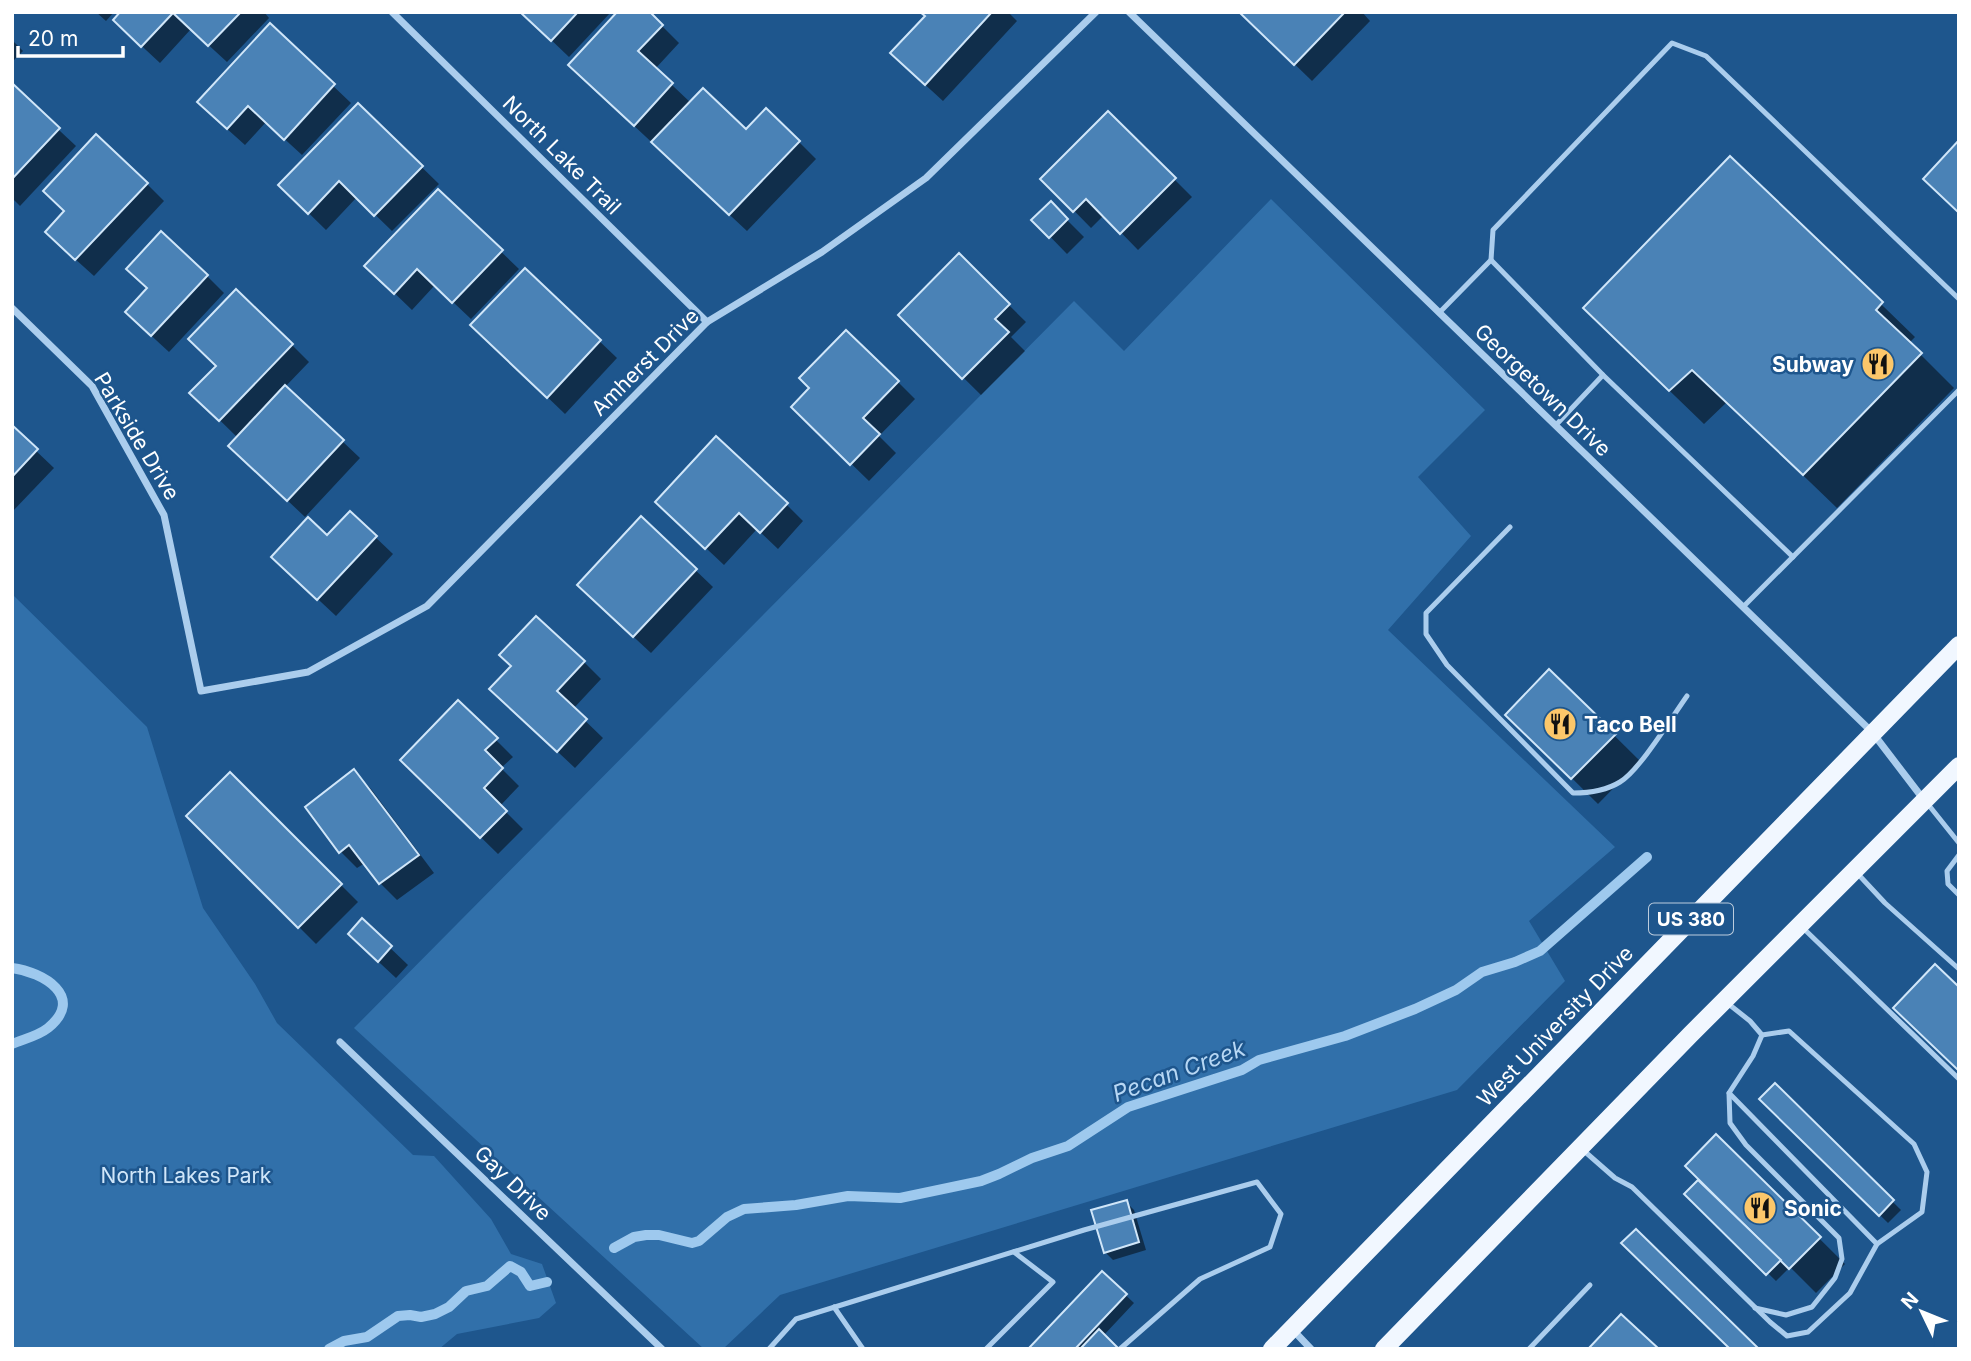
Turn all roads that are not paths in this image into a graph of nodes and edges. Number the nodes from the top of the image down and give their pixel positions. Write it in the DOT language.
graph roads {
  1 [pos="393,12"];
  2 [pos="1096,12"];
  3 [pos="1129,12"];
  4 [pos="1491,260"];
  5 [pos="1959,299"];
  6 [pos="12,308"];
  7 [pos="1439,313"];
  8 [pos="707,322"];
  9 [pos="1603,375"];
  10 [pos="1959,390"];
  11 [pos="1555,426"];
  12 [pos="1510,527"];
  13 [pos="1793,557"];
  14 [pos="1743,607"];
  15 [pos="1959,645"];
  16 [pos="201,691"];
  17 [pos="1687,696"];
  18 [pos="1872,732"];
  19 [pos="1959,766"];
  20 [pos="1924,800"];
  21 [pos="1959,843"];
  22 [pos="1959,855"];
  23 [pos="1854,870"];
  24 [pos="1959,895"];
  25 [pos="1799,925"];
  26 [pos="1959,970"];
  27 [pos="1724,1001"];
  28 [pos="1762,1035"];
  29 [pos="340,1042"];
  30 [pos="1959,1079"];
  31 [pos="1729,1093"];
  32 [pos="1581,1148"];
  33 [pos="1877,1244"];
  34 [pos="1014,1252"];
  35 [pos="1590,1285"];
  36 [pos="834,1307"];
  37 [pos="1755,1308"];
  38 [pos="1291,1329"];
  39 [pos="662,1349"];
  40 [pos="769,1349"];
  41 [pos="863,1349"];
  42 [pos="986,1349"];
  43 [pos="1120,1349"];
  44 [pos="1272,1349"];
  45 [pos="1311,1349"];
  46 [pos="1384,1349"];
  47 [pos="1529,1349"];
  1 -- 8 [label="street, North Lake Trail"];
  2 -- 8 [label="street, Amherst Drive"];
  3 -- 7 [label="street, Georgetown Drive"];
  4 -- 5 [label="lane"];
  4 -- 7 [label="lane"];
  4 -- 9 [label="lane"];
  6 -- 16 [label="street, Parkside Drive"];
  7 -- 11 [label="street, Georgetown Drive"];
  8 -- 16 [label="street, Amherst Drive"];
  9 -- 11 [label="lane"];
  9 -- 13 [label="lane"];
  10 -- 13 [label="lane"];
  11 -- 14 [label="street, Georgetown Drive"];
  12 -- 17 [label="lane"];
  13 -- 14 [label="lane"];
  14 -- 18 [label="street, Georgetown Drive"];
  15 -- 18 [label="main road, West University Drive / US 380"];
  18 -- 20 [label="street, Georgetown Drive"];
  18 -- 38 [label="main road, West University Drive / US 380"];
  19 -- 20 [label="main road"];
  20 -- 21 [label="lane"];
  20 -- 23 [label="main road"];
  22 -- 24 [label="lane"];
  23 -- 25 [label="main road"];
  23 -- 26 [label="lane"];
  25 -- 27 [label="main road"];
  25 -- 30 [label="lane"];
  27 -- 28 [label="lane"];
  27 -- 32 [label="main road"];
  28 -- 31 [label="lane"];
  28 -- 33 [label="lane"];
  29 -- 39 [label="street, Gay Drive"];
  31 -- 33 [label="lane"];
  31 -- 37 [label="lane"];
  32 -- 37 [label="lane"];
  32 -- 46 [label="main road"];
  33 -- 37 [label="lane"];
  34 -- 36 [label="lane"];
  34 -- 42 [label="lane"];
  34 -- 43 [label="lane"];
  35 -- 47 [label="lane"];
  36 -- 40 [label="lane"];
  36 -- 41 [label="lane"];
  38 -- 44 [label="main road, West University Drive / US 380"];
  38 -- 45 [label="street"];
}
